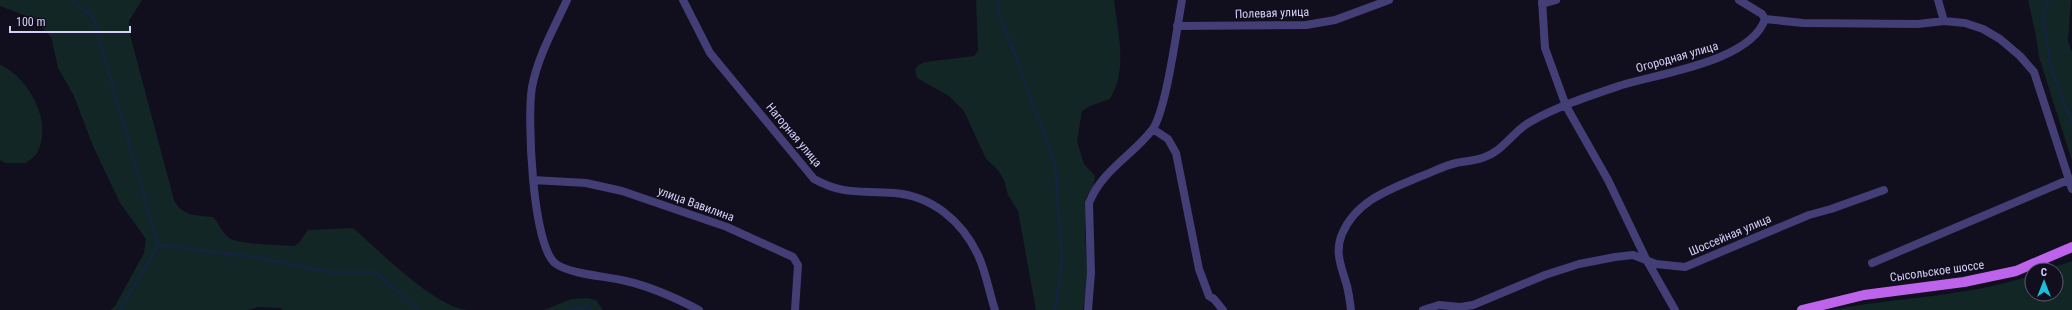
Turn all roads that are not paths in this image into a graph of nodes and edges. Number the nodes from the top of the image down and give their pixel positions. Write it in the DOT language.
graph roads {
  1 [pos="567,0"];
  2 [pos="683,0"];
  3 [pos="1182,0"];
  4 [pos="1389,0"];
  5 [pos="1556,0"];
  6 [pos="1739,0"];
  7 [pos="1938,0"];
  8 [pos="1542,2"];
  9 [pos="1765,19"];
  10 [pos="1944,21"];
  11 [pos="1177,26"];
  12 [pos="1566,106"];
  13 [pos="1153,130"];
  14 [pos="533,180"];
  15 [pos="2068,180"];
  16 [pos="2072,189"];
  17 [pos="1884,190"];
  18 [pos="2072,247"];
  19 [pos="1646,259"];
  20 [pos="1872,263"];
  21 [pos="699,310"];
  22 [pos="795,310"];
  23 [pos="995,310"];
  24 [pos="1088,310"];
  25 [pos="1223,310"];
  26 [pos="1351,310"];
  27 [pos="1423,310"];
  28 [pos="1675,310"];
  29 [pos="1802,310"];
  1 -- 14 [label="street"];
  2 -- 23 [label="street, Нагорная улица"];
  3 -- 11 [label="street"];
  4 -- 11 [label="street, Полевая улица"];
  5 -- 8 [label="street"];
  6 -- 9 [label="street"];
  7 -- 10 [label="street"];
  8 -- 12 [label="street"];
  9 -- 10 [label="street"];
  9 -- 12 [label="street, Огородная улица"];
  10 -- 15 [label="street"];
  11 -- 13 [label="street"];
  12 -- 19 [label="street"];
  12 -- 26 [label="street, Огородная улица"];
  13 -- 24 [label="street"];
  13 -- 25 [label="street"];
  14 -- 21 [label="street"];
  14 -- 22 [label="street, улица Вавилина"];
  15 -- 16 [label="street"];
  15 -- 20 [label="street"];
  17 -- 19 [label="street, Шоссейная улица"];
  18 -- 29 [label="main road, Сысольское шоссе"];
  19 -- 27 [label="street, Шоссейная улица"];
  19 -- 28 [label="street"];
}
